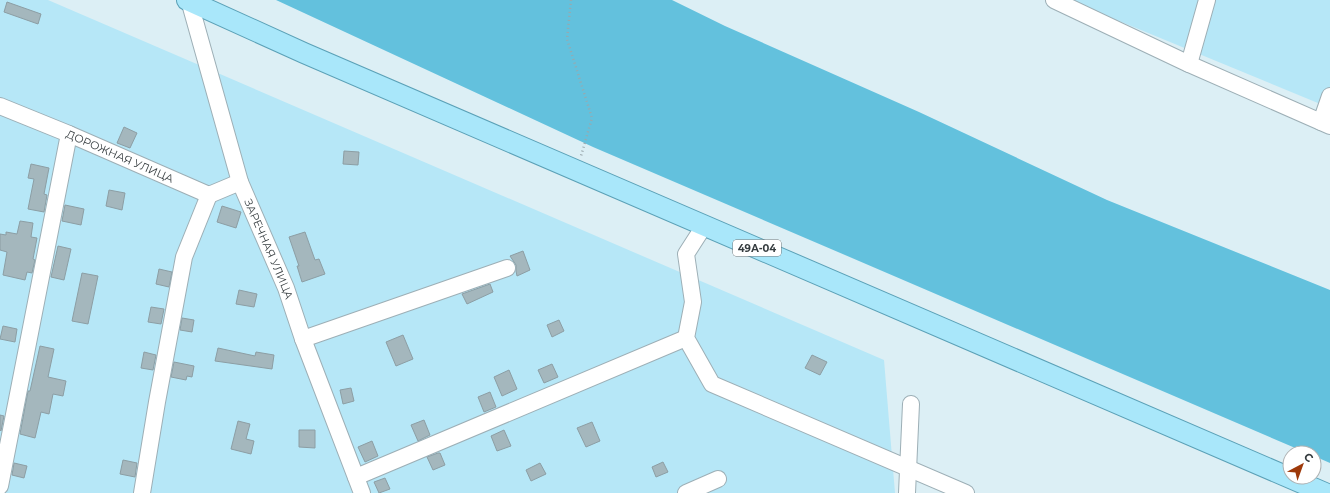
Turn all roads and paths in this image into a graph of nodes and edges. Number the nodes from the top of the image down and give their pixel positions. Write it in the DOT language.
graph roads {
  1 [pos="188,0"];
  2 [pos="572,0"];
  3 [pos="1054,0"];
  4 [pos="1207,0"];
  5 [pos="1188,64"];
  6 [pos="1330,96"];
  7 [pos="0,106"];
  8 [pos="1326,124"];
  9 [pos="69,134"];
  10 [pos="577,171"];
  11 [pos="240,182"];
  12 [pos="209,195"];
  13 [pos="704,226"];
  14 [pos="507,268"];
  15 [pos="686,338"];
  16 [pos="303,339"];
  17 [pos="911,404"];
  18 [pos="908,468"];
  19 [pos="356,477"];
  20 [pos="718,480"];
  21 [pos="0,486"];
  22 [pos="142,493"];
  23 [pos="362,493"];
  24 [pos="686,493"];
  25 [pos="907,493"];
  26 [pos="966,493"];
  27 [pos="1325,493"];
  1 -- 10 [label="main road, 49А-04"];
  1 -- 11 [label="street, ЗАРЕЧНАЯ УЛИЦА"];
  2 -- 10 [label="path"];
  3 -- 5 [label="street"];
  4 -- 5 [label="street"];
  5 -- 8 [label="street"];
  6 -- 8 [label="street"];
  7 -- 9 [label="street, ДОРОЖНАЯ УЛИЦА"];
  9 -- 12 [label="street, ДОРОЖНАЯ УЛИЦА"];
  9 -- 21 [label="street"];
  10 -- 13 [label="main road, 49А-04"];
  11 -- 12 [label="street"];
  11 -- 16 [label="street, ЗАРЕЧНАЯ УЛИЦА"];
  12 -- 22 [label="street"];
  13 -- 15 [label="street"];
  13 -- 27 [label="main road, 49А-04"];
  14 -- 16 [label="street"];
  15 -- 18 [label="street"];
  15 -- 19 [label="street"];
  16 -- 19 [label="street, ЗАРЕЧНАЯ УЛИЦА"];
  17 -- 18 [label="street"];
  18 -- 25 [label="street"];
  18 -- 26 [label="street"];
  19 -- 23 [label="street, ЗАРЕЧНАЯ УЛИЦА"];
  20 -- 24 [label="street"];
}
